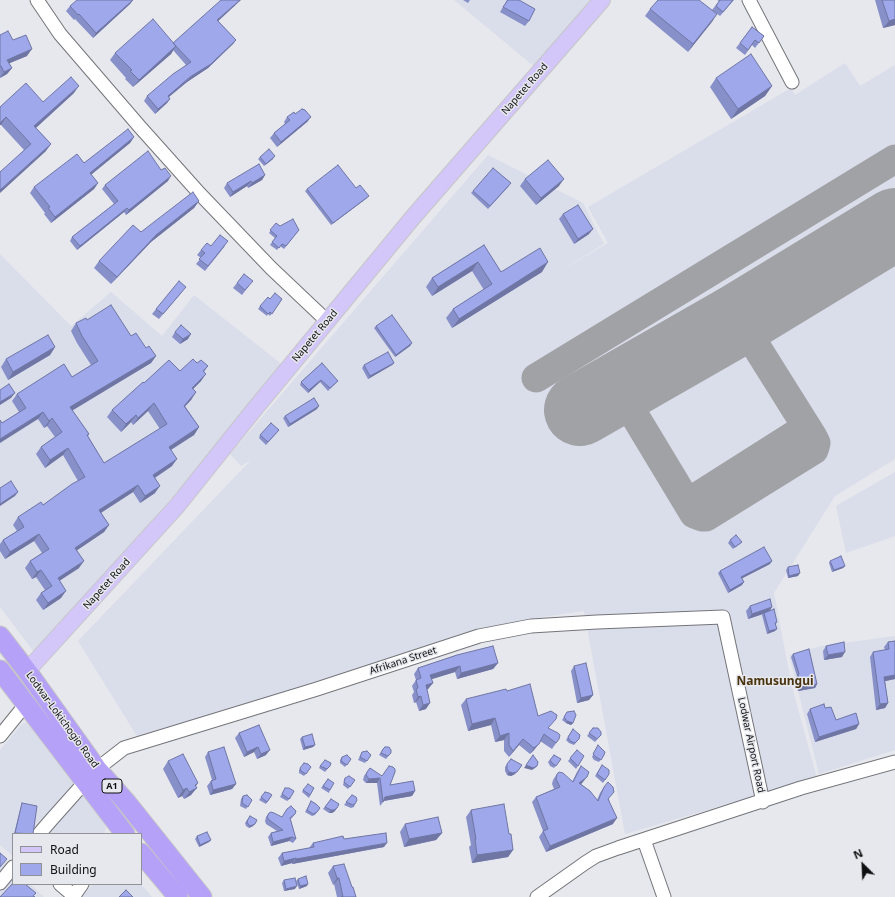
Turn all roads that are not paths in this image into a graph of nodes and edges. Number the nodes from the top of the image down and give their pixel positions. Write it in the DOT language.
graph roads {
  1 [pos="37,0"];
  2 [pos="602,0"];
  3 [pos="749,0"];
  4 [pos="792,82"];
  5 [pos="327,321"];
  6 [pos="723,617"];
  7 [pos="0,636"];
  8 [pos="0,670"];
  9 [pos="27,671"];
  10 [pos="26,704"];
  11 [pos="0,736"];
  12 [pos="895,762"];
  13 [pos="91,776"];
  14 [pos="764,802"];
  15 [pos="120,832"];
  16 [pos="41,833"];
  17 [pos="644,840"];
  18 [pos="142,854"];
  19 [pos="12,868"];
  20 [pos="0,884"];
  21 [pos="61,885"];
  22 [pos="81,885"];
  23 [pos="74,897"];
  24 [pos="178,897"];
  25 [pos="202,897"];
  26 [pos="537,897"];
  27 [pos="664,897"];
  1 -- 5 [label="street"];
  2 -- 5 [label="main road, Napetet Road"];
  3 -- 4 [label="street"];
  5 -- 9 [label="main road, Napetet Road"];
  6 -- 13 [label="street, Afrikana Street"];
  6 -- 14 [label="street, Lodwar Airport Road"];
  7 -- 9 [label="highway, Lodwar-Lokichogio Road / A1"];
  8 -- 10 [label="highway, Lodwar-Lokichogio Road / A1"];
  9 -- 13 [label="highway, Lodwar-Lokichogio Road / A1"];
  10 -- 11 [label="street"];
  10 -- 13 [label="highway, Lodwar-Lokichogio Road / A1"];
  12 -- 14 [label="street"];
  13 -- 15 [label="highway, Lodwar-Lokichogio Road / A1"];
  13 -- 16 [label="street, Afrikana Street"];
  13 -- 25 [label="highway, Lodwar-Lokichogio Road / A1"];
  14 -- 17 [label="street"];
  17 -- 26 [label="street"];
  17 -- 27 [label="street"];
  18 -- 24 [label="highway"];
  19 -- 20 [label="street"];
  21 -- 23 [label="street"];
  22 -- 23 [label="street"];
}
